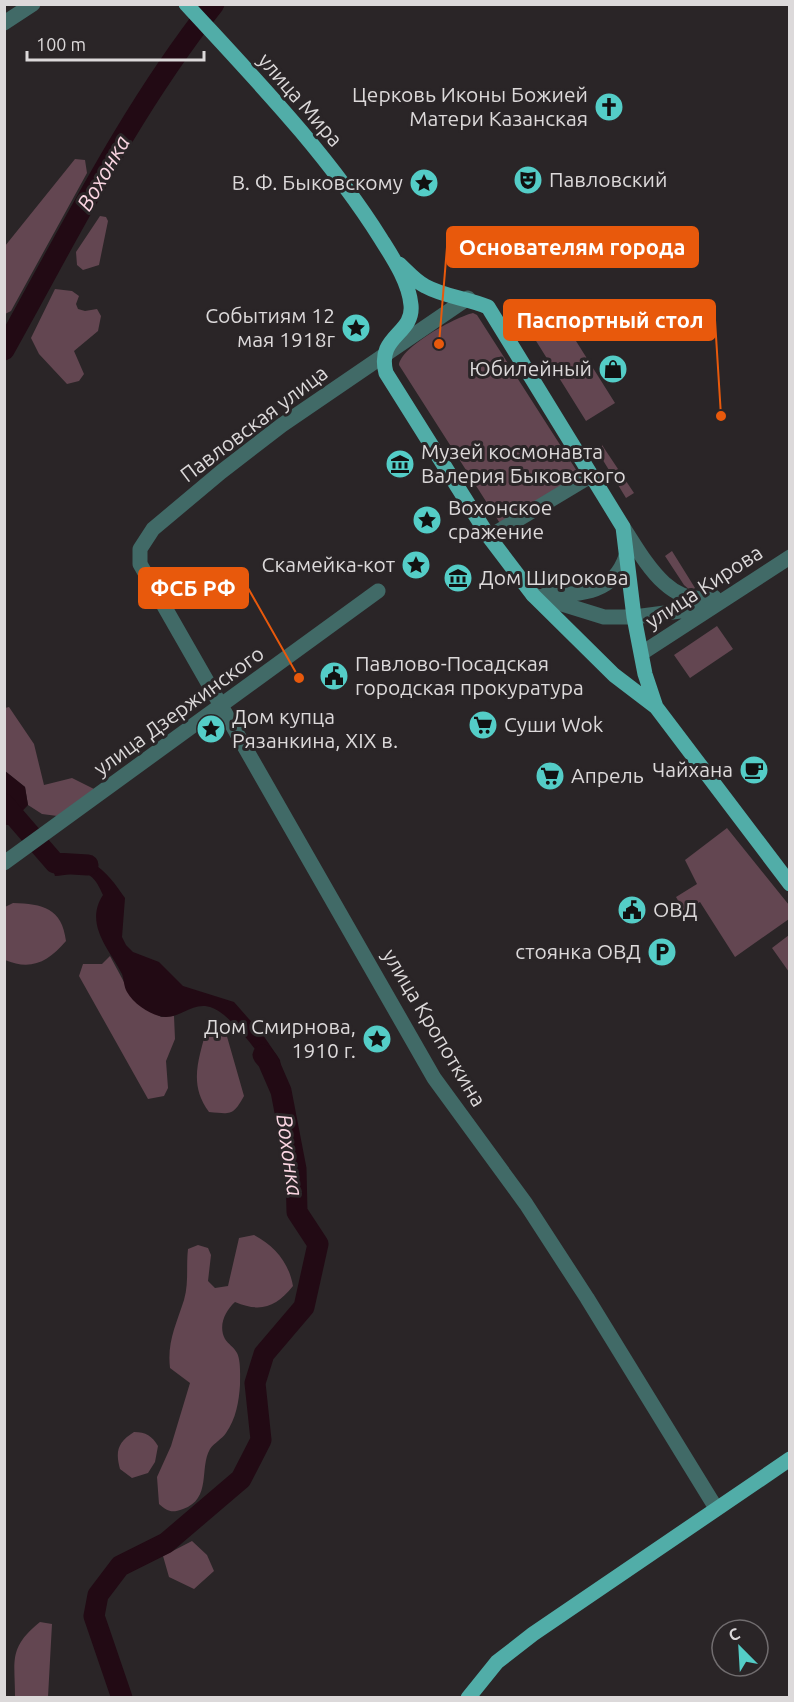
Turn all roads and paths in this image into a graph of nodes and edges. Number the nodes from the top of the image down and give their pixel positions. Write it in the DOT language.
graph roads {
  1 [pos="33,4"];
  2 [pos="186,4"];
  3 [pos="4,23"];
  4 [pos="393,258"];
  5 [pos="468,298"];
  6 [pos="384,356"];
  7 [pos="591,475"];
  8 [pos="623,527"];
  9 [pos="489,537"];
  10 [pos="139,556"];
  11 [pos="626,556"];
  12 [pos="789,557"];
  13 [pos="378,591"];
  14 [pos="735,592"];
  15 [pos="533,595"];
  16 [pos="711,607"];
  17 [pos="634,617"];
  18 [pos="642,653"];
  19 [pos="220,706"];
  20 [pos="657,707"];
  21 [pos="9,860"];
  22 [pos="789,884"];
  23 [pos="789,1459"];
  24 [pos="716,1508"];
  25 [pos="468,1698"];
  1 -- 3 [label="street"];
  2 -- 4 [label="main road, улица Мира"];
  4 -- 5 [label="main road"];
  4 -- 6 [label="main road"];
  5 -- 6 [label="street, Павловская улица"];
  5 -- 7 [label="main road"];
  6 -- 9 [label="main road"];
  6 -- 10 [label="street, Павловская улица"];
  7 -- 8 [label="main road"];
  7 -- 9 [label="street"];
  8 -- 11 [label="main road"];
  8 -- 14 [label="street"];
  9 -- 15 [label="main road"];
  10 -- 19 [label="street, улица Кропоткина"];
  11 -- 15 [label="street"];
  11 -- 17 [label="main road"];
  12 -- 14 [label="street, улица Кирова"];
  13 -- 19 [label="street, улица Дзержинского"];
  14 -- 16 [label="street, улица Кирова"];
  15 -- 17 [label="street"];
  15 -- 20 [label="main road"];
  16 -- 17 [label="street"];
  16 -- 18 [label="street, улица Кирова"];
  17 -- 18 [label="main road"];
  18 -- 20 [label="main road"];
  19 -- 21 [label="street, улица Дзержинского"];
  19 -- 24 [label="street, улица Кропоткина"];
  20 -- 22 [label="main road"];
  23 -- 24 [label="main road"];
  24 -- 25 [label="main road"];
}
